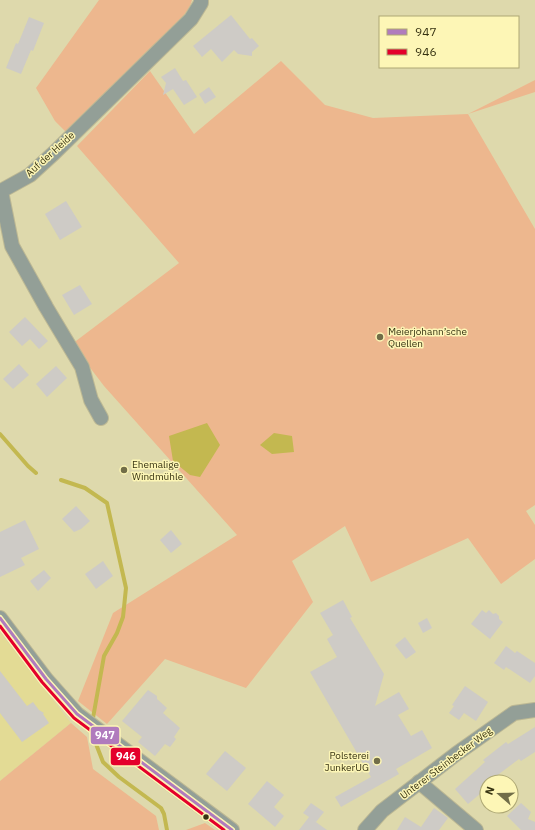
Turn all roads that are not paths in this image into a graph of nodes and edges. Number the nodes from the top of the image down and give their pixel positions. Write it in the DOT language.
graph roads {
  1 [pos="201,0"];
  2 [pos="100,418"];
  3 [pos="0,618"];
  4 [pos="535,710"];
  5 [pos="419,782"];
  6 [pos="232,830"];
  7 [pos="365,830"];
  8 [pos="476,830"];
  1 -- 2 [label="street, Auf der Heide"];
  3 -- 6 [label="street"];
  4 -- 5 [label="street, Unterer Steinbecker Weg"];
  5 -- 7 [label="street, Unterer Steinbecker Weg"];
  5 -- 8 [label="street"];
}
